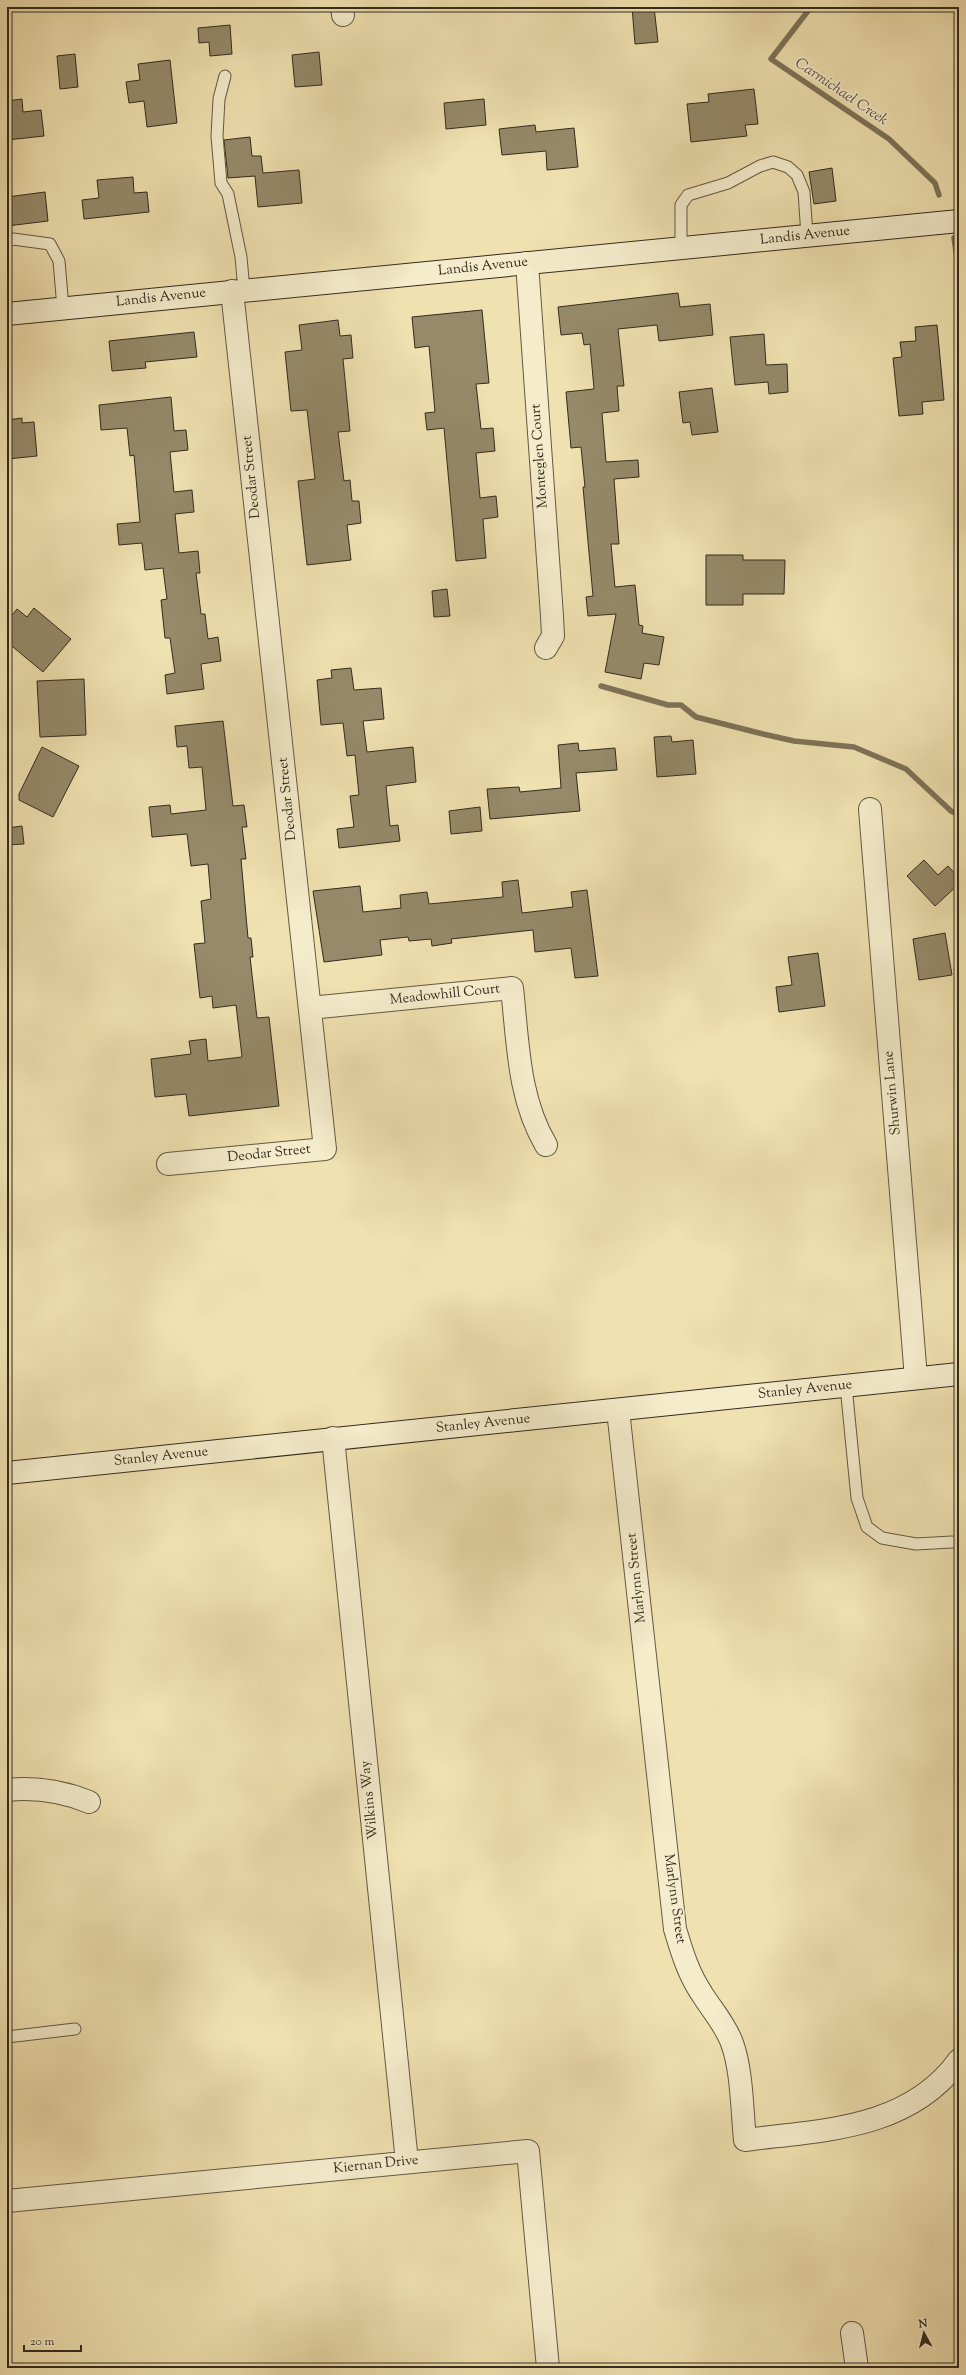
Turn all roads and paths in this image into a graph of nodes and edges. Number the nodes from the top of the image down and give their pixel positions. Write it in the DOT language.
graph roads {
  1 [pos="225,76"];
  2 [pos="959,221"];
  3 [pos="807,236"];
  4 [pos="7,242"];
  5 [pos="681,248"];
  6 [pos="526,263"];
  7 [pos="238,291"];
  8 [pos="63,308"];
  9 [pos="7,314"];
  10 [pos="546,648"];
  11 [pos="870,809"];
  12 [pos="310,1008"];
  13 [pos="546,1145"];
  14 [pos="168,1164"];
  15 [pos="959,1374"];
  16 [pos="916,1378"];
  17 [pos="846,1386"];
  18 [pos="618,1410"];
  19 [pos="333,1438"];
  20 [pos="7,1473"];
  21 [pos="952,1542"];
  22 [pos="7,1790"];
  23 [pos="89,1802"];
  24 [pos="75,2029"];
  25 [pos="7,2037"];
  26 [pos="959,2060"];
  27 [pos="407,2162"];
  28 [pos="7,2201"];
  29 [pos="852,2333"];
  30 [pos="548,2368"];
  31 [pos="857,2368"];
  1 -- 7 [label="lane"];
  2 -- 3 [label="street, Landis Avenue"];
  3 -- 5 [label="street, Landis Avenue"];
  3 -- 5 [label="lane"];
  4 -- 8 [label="lane"];
  5 -- 6 [label="street, Landis Avenue"];
  6 -- 7 [label="street, Landis Avenue"];
  6 -- 10 [label="street, Monteglen Court"];
  7 -- 8 [label="street, Landis Avenue"];
  7 -- 12 [label="street, Deodar Street"];
  8 -- 9 [label="street, Landis Avenue"];
  11 -- 16 [label="street, Shurwin Lane"];
  12 -- 13 [label="street, Meadowhill Court"];
  12 -- 14 [label="street, Deodar Street"];
  15 -- 16 [label="street, Stanley Avenue"];
  16 -- 17 [label="street, Stanley Avenue"];
  17 -- 18 [label="street, Stanley Avenue"];
  17 -- 21 [label="lane"];
  18 -- 19 [label="street, Stanley Avenue"];
  18 -- 26 [label="street, Marlynn Street"];
  19 -- 20 [label="street, Stanley Avenue"];
  19 -- 27 [label="street, Wilkins Way"];
  22 -- 23 [label="street"];
  24 -- 25 [label="lane"];
  27 -- 28 [label="street, Kiernan Drive"];
  27 -- 30 [label="street, Kiernan Drive"];
  29 -- 31 [label="street"];
}
